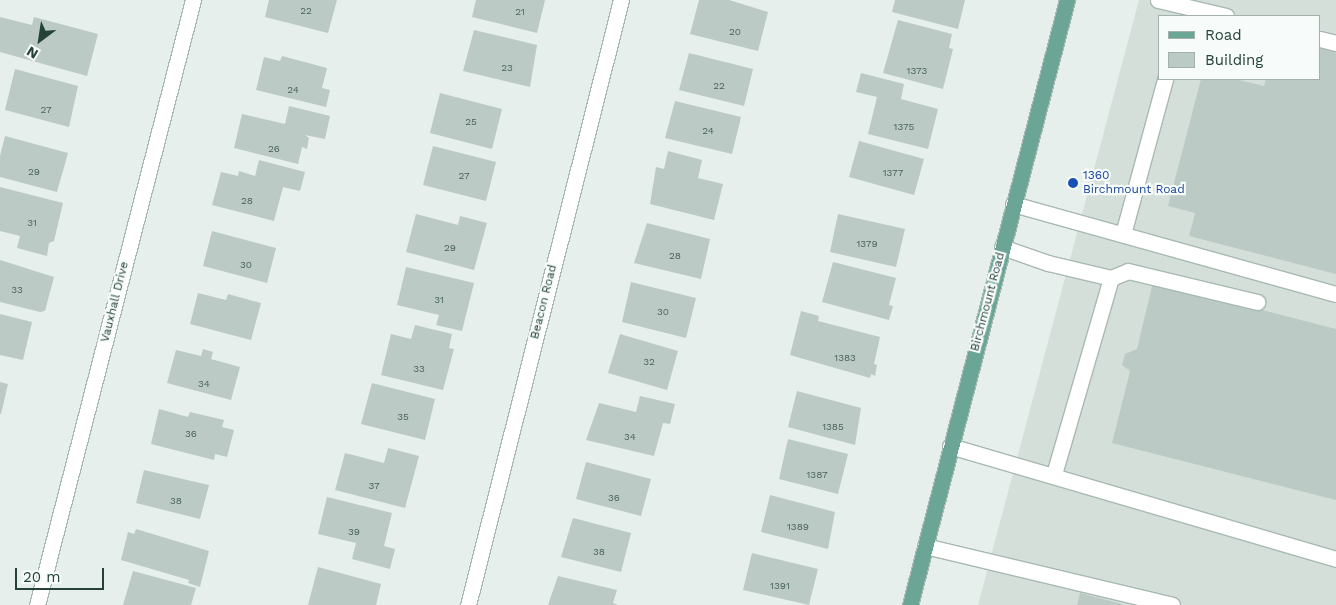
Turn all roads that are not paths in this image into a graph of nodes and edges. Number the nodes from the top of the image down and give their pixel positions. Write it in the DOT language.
graph roads {
  1 [pos="621,0"];
  2 [pos="1067,0"];
  3 [pos="1158,0"];
  4 [pos="190,1"];
  5 [pos="1184,8"];
  6 [pos="1221,15"];
  7 [pos="1321,39"];
  8 [pos="1336,43"];
  9 [pos="1165,80"];
  10 [pos="1013,204"];
  11 [pos="1123,234"];
  12 [pos="1002,247"];
  13 [pos="1111,278"];
  14 [pos="1336,294"];
  15 [pos="1257,302"];
  16 [pos="950,446"];
  17 [pos="1054,474"];
  18 [pos="925,546"];
  19 [pos="1336,559"];
  20 [pos="37,605"];
  21 [pos="468,605"];
  22 [pos="910,605"];
  23 [pos="1172,605"];
  1 -- 21 [label="street, Beacon Road"];
  2 -- 10 [label="main road, Birchmount Road"];
  3 -- 5 [label="street"];
  4 -- 20 [label="street, Vauxhall Drive"];
  5 -- 6 [label="street"];
  7 -- 8 [label="street"];
  9 -- 11 [label="street"];
  10 -- 11 [label="street"];
  10 -- 12 [label="main road, Birchmount Road"];
  11 -- 14 [label="street"];
  12 -- 13 [label="street"];
  12 -- 16 [label="main road, Birchmount Road"];
  13 -- 15 [label="street"];
  13 -- 17 [label="street"];
  16 -- 17 [label="street"];
  16 -- 18 [label="main road, Birchmount Road"];
  17 -- 19 [label="street"];
  18 -- 22 [label="main road, Birchmount Road"];
  18 -- 23 [label="street"];
}
